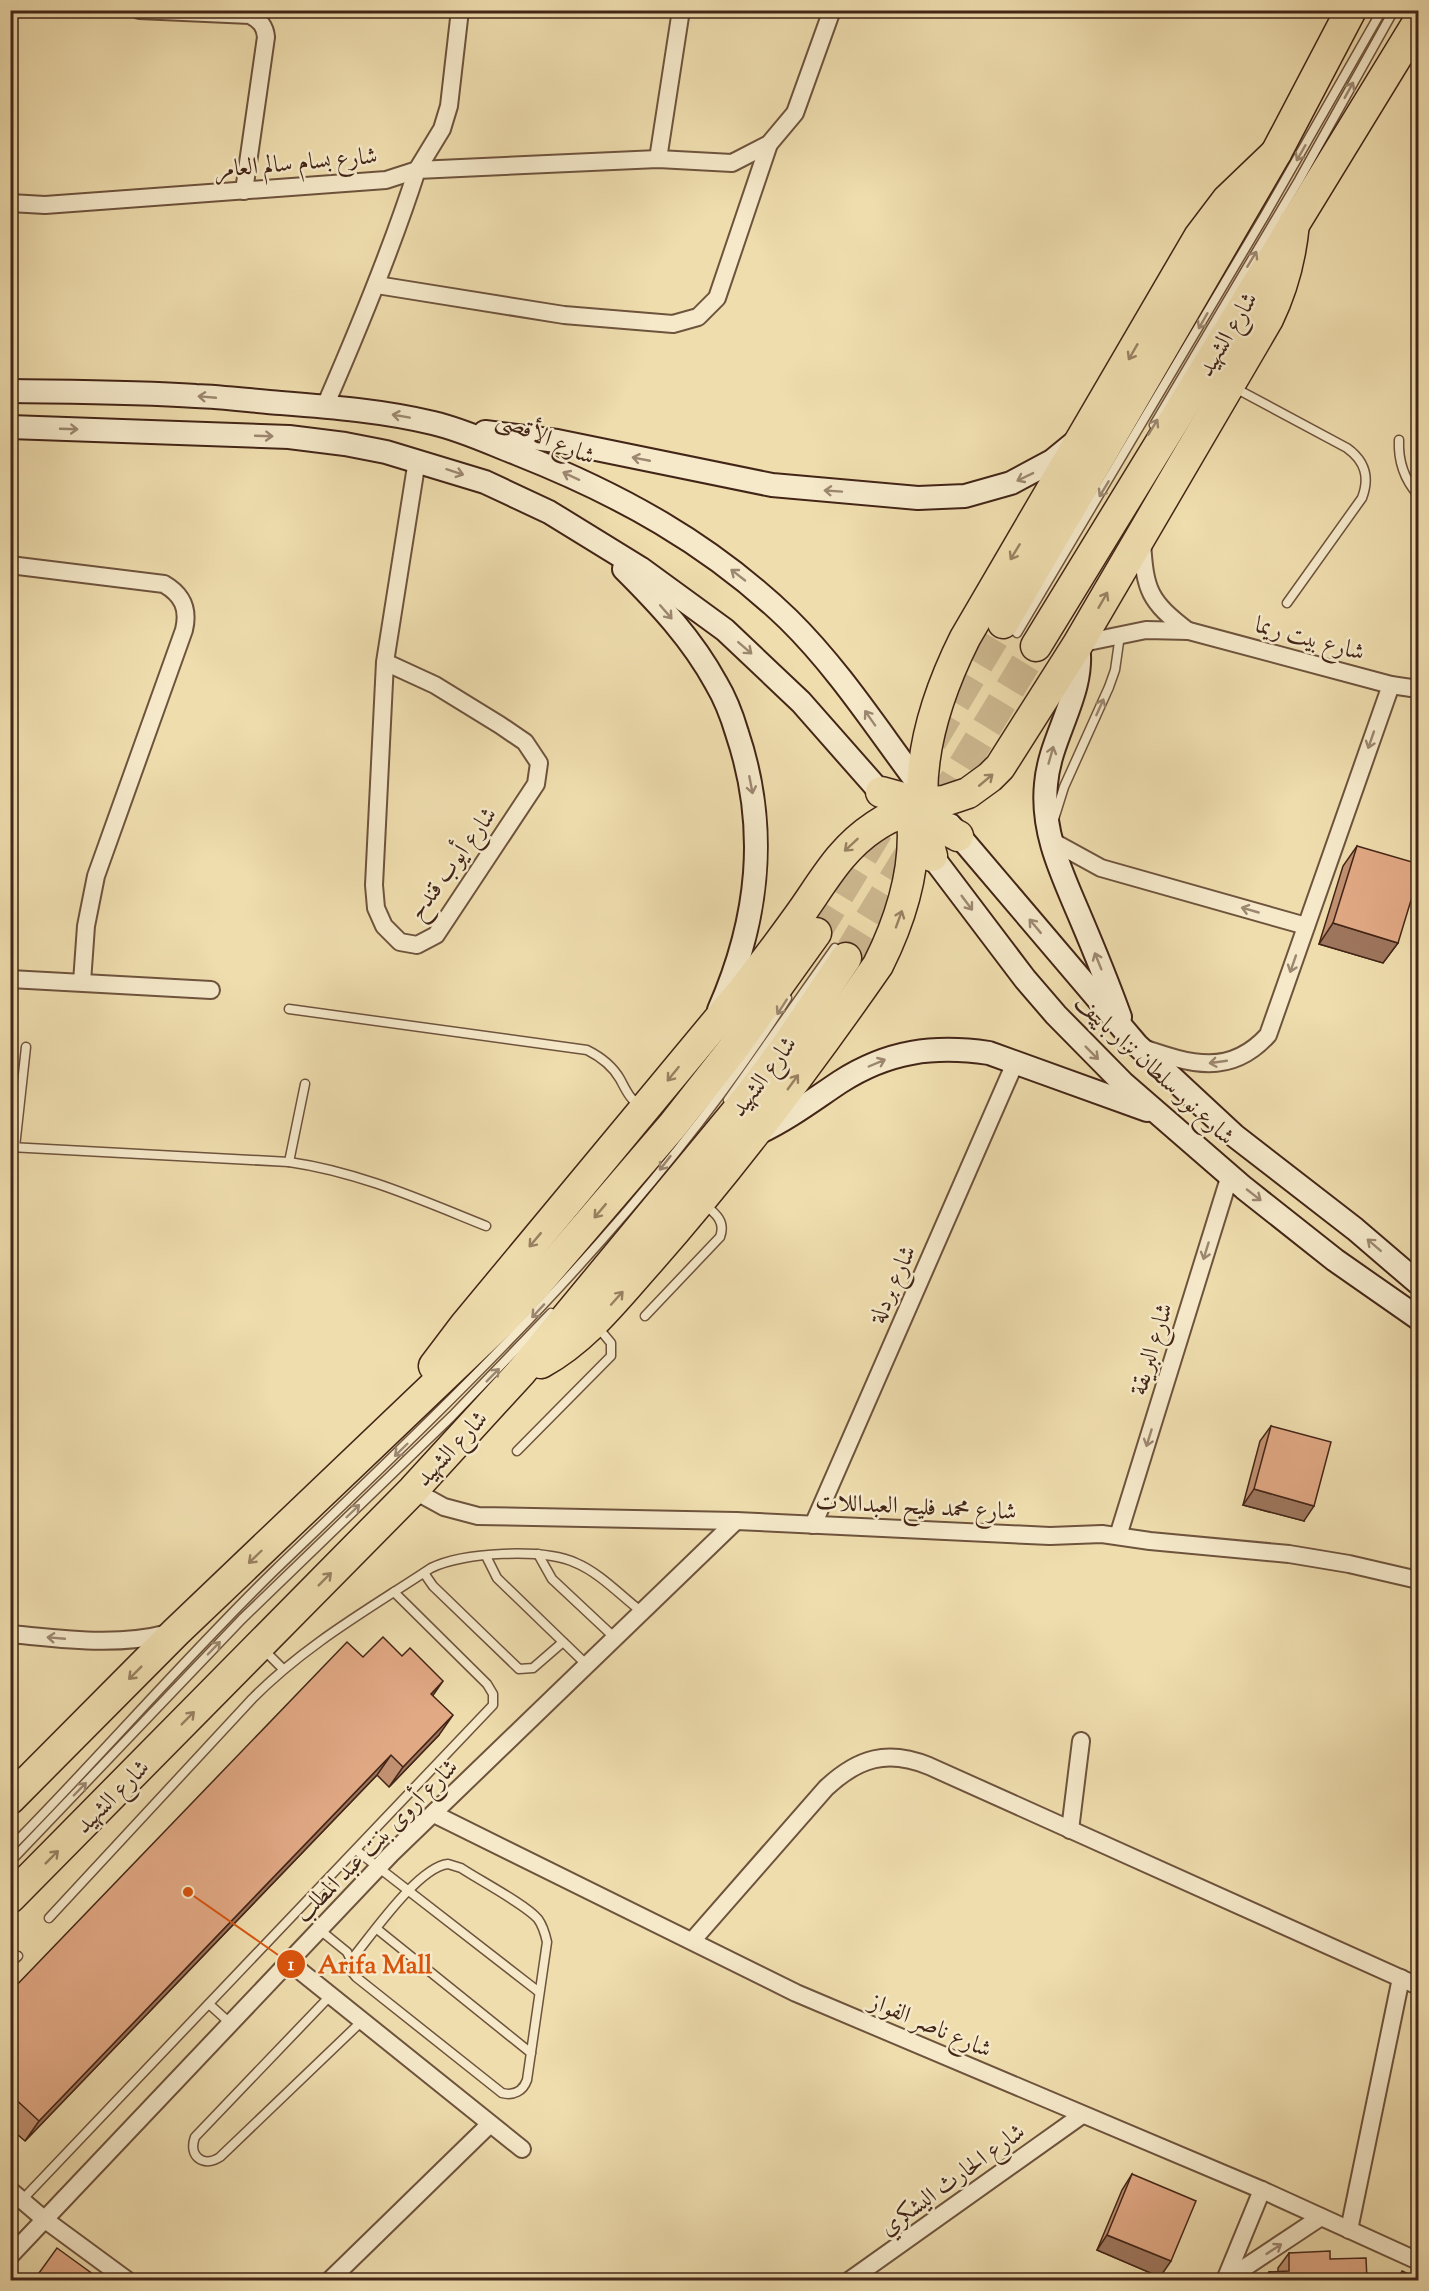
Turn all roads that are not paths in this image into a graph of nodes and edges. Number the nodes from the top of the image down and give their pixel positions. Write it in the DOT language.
graph roads {
  1 [pos="139,10"];
  2 [pos="460,10"];
  3 [pos="681,10"];
  4 [pos="832,10"];
  5 [pos="1351,10"];
  6 [pos="1382,10"];
  7 [pos="1394,10"];
  8 [pos="1419,22"];
  9 [pos="1411,51"];
  10 [pos="769,144"];
  11 [pos="1276,153"];
  12 [pos="657,159"];
  13 [pos="417,170"];
  14 [pos="244,190"];
  15 [pos="10,203"];
  16 [pos="1294,223"];
  17 [pos="377,285"];
  18 [pos="1229,385"];
  19 [pos="10,391"];
  20 [pos="325,406"];
  21 [pos="10,427"];
  22 [pos="458,429"];
  23 [pos="1088,429"];
  24 [pos="1151,430"];
  25 [pos="1400,440"];
  26 [pos="417,460"];
  27 [pos="1419,495"];
  28 [pos="1141,532"];
  29 [pos="596,541"];
  30 [pos="10,565"];
  31 [pos="1287,603"];
  32 [pos="1189,631"];
  33 [pos="1019,634"];
  34 [pos="1120,635"];
  35 [pos="1078,644"];
  36 [pos="385,662"];
  37 [pos="1391,685"];
  38 [pos="1419,690"];
  39 [pos="881,792"];
  40 [pos="915,804"];
  41 [pos="958,836"];
  42 [pos="1050,840"];
  43 [pos="932,856"];
  44 [pos="1306,926"];
  45 [pos="832,946"];
  46 [pos="10,979"];
  47 [pos="82,982"];
  48 [pos="795,986"];
  49 [pos="211,990"];
  50 [pos="289,1009"];
  51 [pos="710,1029"];
  52 [pos="1132,1040"];
  53 [pos="26,1047"];
  54 [pos="1015,1062"];
  55 [pos="305,1084"];
  56 [pos="645,1109"];
  57 [pos="721,1109"];
  58 [pos="1159,1114"];
  59 [pos="714,1118"];
  60 [pos="754,1135"];
  61 [pos="13,1147"];
  62 [pos="289,1162"];
  63 [pos="1230,1175"];
  64 [pos="654,1194"];
  65 [pos="701,1202"];
  66 [pos="486,1226"];
  67 [pos="1419,1284"];
  68 [pos="555,1309"];
  69 [pos="645,1316"];
  70 [pos="1419,1318"];
  71 [pos="594,1323"];
  72 [pos="522,1371"];
  73 [pos="402,1417"];
  74 [pos="517,1451"];
  75 [pos="413,1490"];
  76 [pos="736,1521"];
  77 [pos="813,1525"];
  78 [pos="1118,1536"];
  79 [pos="538,1554"];
  80 [pos="486,1556"];
  81 [pos="424,1573"];
  82 [pos="1419,1580"];
  83 [pos="394,1592"];
  84 [pos="642,1612"];
  85 [pos="176,1632"];
  86 [pos="10,1634"];
  87 [pos="615,1638"];
  88 [pos="563,1642"];
  89 [pos="260,1646"];
  90 [pos="587,1665"];
  91 [pos="283,1669"];
  92 [pos="1081,1740"];
  93 [pos="10,1799"];
  94 [pos="434,1814"];
  95 [pos="1070,1830"];
  96 [pos="10,1848"];
  97 [pos="356,1850"];
  98 [pos="10,1862"];
  99 [pos="379,1867"];
  100 [pos="408,1890"];
  101 [pos="10,1898"];
  102 [pos="49,1918"];
  103 [pos="377,1929"];
  104 [pos="320,1930"];
  105 [pos="692,1941"];
  106 [pos="18,1956"];
  107 [pos="351,1960"];
  108 [pos="290,1962"];
  109 [pos="10,1963"];
  110 [pos="1401,1978"];
  111 [pos="1419,1986"];
  112 [pos="539,1992"];
  113 [pos="331,1995"];
  114 [pos="209,2004"];
  115 [pos="362,2021"];
  116 [pos="231,2024"];
  117 [pos="531,2053"];
  118 [pos="1082,2115"];
  119 [pos="490,2124"];
  120 [pos="522,2149"];
  121 [pos="1262,2190"];
  122 [pos="16,2195"];
  123 [pos="1321,2217"];
  124 [pos="44,2219"];
  125 [pos="1349,2230"];
  126 [pos="10,2256"];
  127 [pos="1419,2261"];
  128 [pos="127,2280"];
  129 [pos="330,2280"];
  130 [pos="850,2280"];
  131 [pos="1225,2280"];
  1 -- 14 [label="street"];
  2 -- 13 [label="street"];
  3 -- 12 [label="street"];
  4 -- 10 [label="street"];
  5 -- 11 [label="highway, شارع الشهيد"];
  6 -- 33 [label="lane, one-way"];
  24 -- 7 [label="lane, one-way"];
  8 -- 9 [label="highway, شارع الشهيد"];
  9 -- 16 [label="highway, شارع الشهيد"];
  10 -- 12 [label="street, شارع بسام سالم العامر"];
  10 -- 17 [label="street"];
  11 -- 23 [label="highway, one-way"];
  11 -- 33 [label="highway, شارع الشهيد"];
  12 -- 13 [label="street, شارع بسام سالم العامر"];
  13 -- 14 [label="street, شارع بسام سالم العامر"];
  13 -- 17 [label="street"];
  14 -- 15 [label="street, شارع بسام سالم العامر"];
  16 -- 18 [label="highway"];
  16 -- 33 [label="highway, شارع الشهيد"];
  17 -- 20 [label="street"];
  18 -- 28 [label="highway"];
  18 -- 31 [label="lane"];
  20 -- 19 [label="main road, شارع الأقصى, one-way"];
  22 -- 20 [label="main road, شارع الأقصى, one-way"];
  21 -- 26 [label="main road, one-way"];
  23 -- 22 [label="main road, one-way"];
  40 -- 22 [label="main road, شارع الأقصى, one-way"];
  23 -- 40 [label="highway, one-way"];
  25 -- 27 [label="lane"];
  26 -- 29 [label="main road, one-way"];
  26 -- 36 [label="street, شارع أيوب قندح"];
  28 -- 32 [label="street, شارع بيت ريما"];
  35 -- 28 [label="highway, one-way"];
  29 -- 39 [label="main road, one-way"];
  29 -- 51 [label="main road, one-way"];
  30 -- 47 [label="street"];
  32 -- 34 [label="street, شارع بيت ريما"];
  32 -- 37 [label="street, شارع بيت ريما"];
  34 -- 35 [label="street, شارع بيت ريما"];
  42 -- 34 [label="lane, one-way"];
  40 -- 35 [label="highway, one-way"];
  42 -- 35 [label="main road, one-way"];
  36 -- 36 [label="street, شارع أيوب قندح"];
  37 -- 38 [label="street, شارع بيت ريما"];
  37 -- 44 [label="street, one-way"];
  39 -- 40 [label="highway"];
  40 -- 41 [label="highway"];
  40 -- 43 [label="highway"];
  40 -- 51 [label="highway, one-way"];
  60 -- 40 [label="highway, one-way"];
  52 -- 41 [label="main road, شارع نور سلطان نزار باييف, one-way"];
  44 -- 42 [label="street, one-way"];
  52 -- 42 [label="main road, one-way"];
  43 -- 58 [label="main road, شارع نور سلطان نزار باييف, one-way"];
  44 -- 52 [label="street, one-way"];
  45 -- 57 [label="lane"];
  45 -- 72 [label="highway, شارع الشهيد"];
  45 -- 73 [label="highway, شارع الشهيد, one-way"];
  46 -- 47 [label="street"];
  47 -- 49 [label="street"];
  48 -- 96 [label="lane, one-way"];
  50 -- 56 [label="lane"];
  51 -- 56 [label="highway, one-way"];
  67 -- 52 [label="main road, شارع نور سلطان نزار باييف, one-way"];
  53 -- 61 [label="lane"];
  54 -- 58 [label="main road"];
  60 -- 54 [label="main road, one-way"];
  54 -- 77 [label="street, شارع بردلة"];
  55 -- 62 [label="lane"];
  56 -- 73 [label="highway, one-way"];
  58 -- 63 [label="main road, شارع نور سلطان نزار باييف"];
  59 -- 64 [label="lane"];
  60 -- 65 [label="highway"];
  61 -- 62 [label="lane"];
  62 -- 66 [label="lane"];
  63 -- 70 [label="main road, شارع نور سلطان نزار باييف, one-way"];
  63 -- 78 [label="street, شارع البريقة, one-way"];
  65 -- 69 [label="lane"];
  71 -- 65 [label="highway, one-way"];
  98 -- 68 [label="lane, one-way"];
  71 -- 72 [label="highway"];
  71 -- 74 [label="lane"];
  72 -- 75 [label="highway, شارع الشهيد"];
  73 -- 85 [label="highway, شارع الشهيد, one-way"];
  75 -- 76 [label="street, شارع محمد فليح العبداللات"];
  89 -- 75 [label="highway, شارع الشهيد, one-way"];
  76 -- 77 [label="street, شارع محمد فليح العبداللات"];
  76 -- 84 [label="street, شارع أروى بنت عبد المطلب"];
  77 -- 78 [label="street, شارع محمد فليح العبداللات"];
  78 -- 82 [label="street, شارع محمد فليح العبداللات"];
  79 -- 80 [label="lane"];
  79 -- 84 [label="lane"];
  79 -- 87 [label="lane"];
  80 -- 81 [label="lane"];
  80 -- 88 [label="lane"];
  81 -- 83 [label="lane"];
  81 -- 88 [label="lane"];
  83 -- 91 [label="lane"];
  83 -- 97 [label="lane"];
  84 -- 87 [label="street, شارع أروى بنت عبد المطلب"];
  85 -- 86 [label="street, one-way"];
  85 -- 93 [label="highway, شارع الشهيد, one-way"];
  87 -- 90 [label="street, شارع أروى بنت عبد المطلب"];
  88 -- 90 [label="lane"];
  89 -- 91 [label="lane"];
  101 -- 89 [label="highway, شارع الشهيد, one-way"];
  90 -- 94 [label="street, شارع أروى بنت عبد المطلب"];
  91 -- 102 [label="lane"];
  92 -- 95 [label="street"];
  94 -- 99 [label="street, شارع أروى بنت عبد المطلب"];
  94 -- 105 [label="street, شارع ناصر الفواز"];
  95 -- 105 [label="street"];
  95 -- 110 [label="street"];
  97 -- 99 [label="lane"];
  97 -- 114 [label="lane"];
  99 -- 100 [label="lane"];
  99 -- 104 [label="street, شارع أروى بنت عبد المطلب"];
  100 -- 103 [label="lane"];
  100 -- 112 [label="lane"];
  100 -- 112 [label="lane"];
  103 -- 107 [label="lane"];
  103 -- 117 [label="lane"];
  104 -- 107 [label="lane"];
  104 -- 108 [label="street, شارع أروى بنت عبد المطلب"];
  105 -- 118 [label="street, شارع ناصر الفواز"];
  106 -- 109 [label="lane"];
  107 -- 117 [label="lane"];
  108 -- 113 [label="street"];
  108 -- 116 [label="street, شارع أروى بنت عبد المطلب"];
  110 -- 111 [label="street"];
  110 -- 125 [label="street"];
  112 -- 117 [label="lane"];
  113 -- 115 [label="street"];
  113 -- 115 [label="lane"];
  114 -- 116 [label="lane"];
  114 -- 122 [label="lane"];
  115 -- 119 [label="street"];
  116 -- 124 [label="street, شارع أروى بنت عبد المطلب"];
  118 -- 121 [label="street, شارع ناصر الفواز"];
  118 -- 130 [label="street, شارع الحارث اليشكري"];
  119 -- 120 [label="street"];
  119 -- 129 [label="street"];
  121 -- 123 [label="street, شارع ناصر الفواز"];
  121 -- 131 [label="street"];
  122 -- 124 [label="street"];
  123 -- 125 [label="street, شارع ناصر الفواز"];
  131 -- 123 [label="street, one-way"];
  124 -- 126 [label="street, شارع أروى بنت عبد المطلب"];
  124 -- 128 [label="street"];
  125 -- 127 [label="street, شارع ناصر الفواز"];
}
